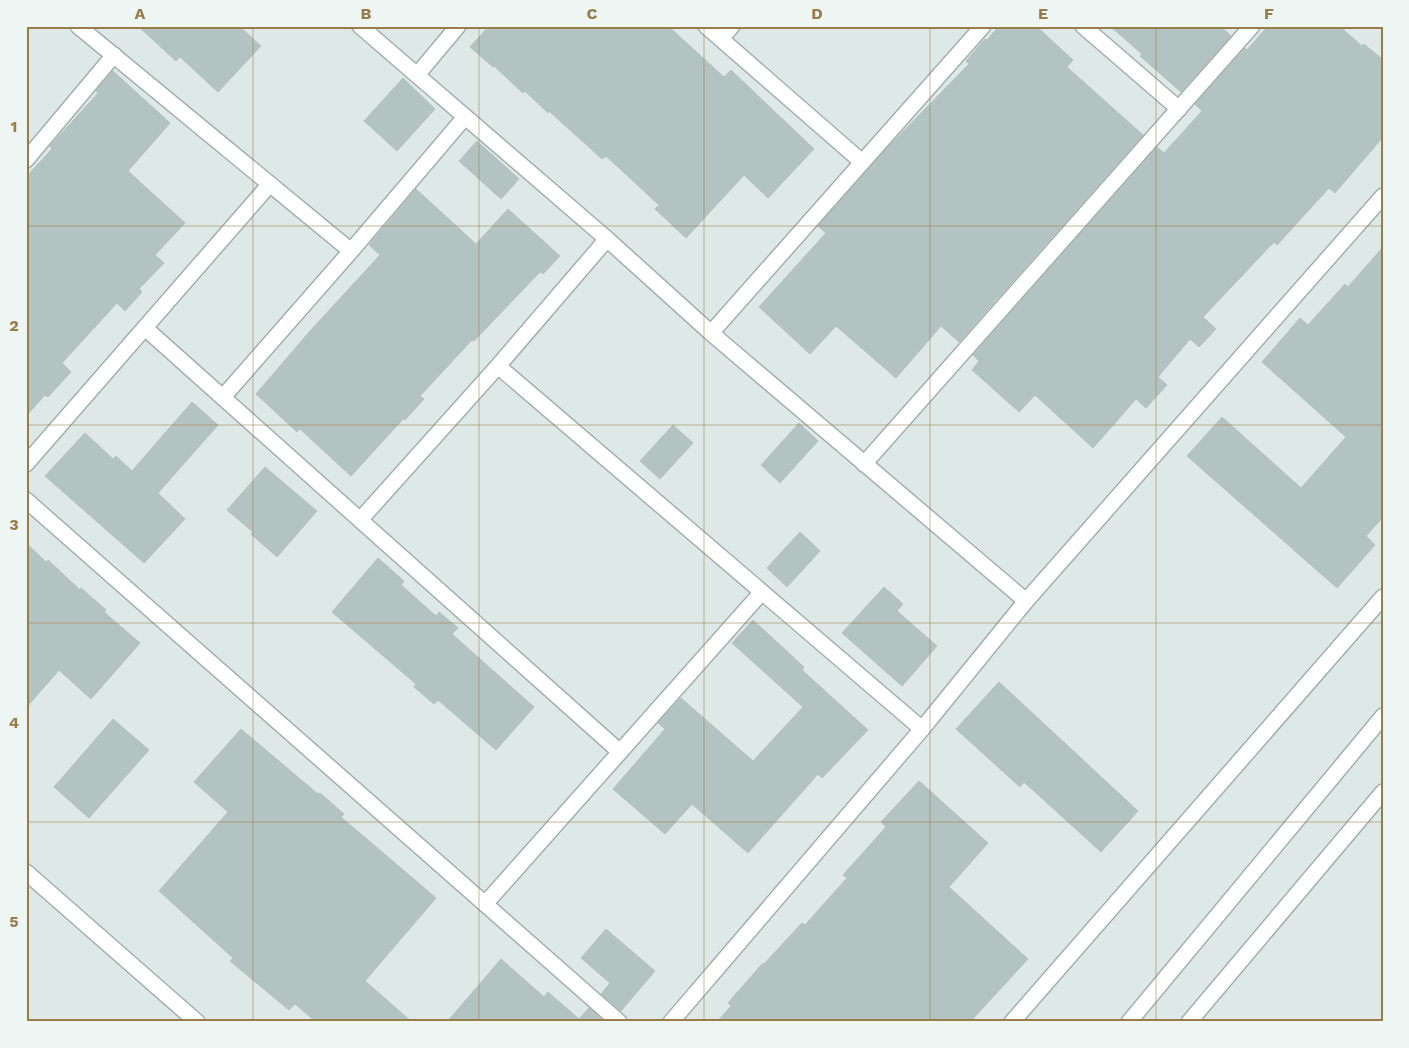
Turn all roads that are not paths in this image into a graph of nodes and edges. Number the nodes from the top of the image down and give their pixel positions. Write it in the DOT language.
graph roads {
  1 [pos="78,26"];
  2 [pos="360,26"];
  3 [pos="458,26"];
  4 [pos="706,26"];
  5 [pos="732,26"];
  6 [pos="983,26"];
  7 [pos="1083,26"];
  8 [pos="1252,26"];
  9 [pos="721,39"];
  10 [pos="114,55"];
  11 [pos="417,75"];
  12 [pos="1179,109"];
  13 [pos="465,117"];
  14 [pos="26,160"];
  15 [pos="862,162"];
  16 [pos="270,184"];
  17 [pos="1383,196"];
  18 [pos="606,239"];
  19 [pos="351,251"];
  20 [pos="146,328"];
  21 [pos="711,332"];
  22 [pos="498,366"];
  23 [pos="223,397"];
  24 [pos="26,464"];
  25 [pos="864,464"];
  26 [pos="26,500"];
  27 [pos="360,520"];
  28 [pos="762,592"];
  29 [pos="1383,597"];
  30 [pos="1026,601"];
  31 [pos="1383,716"];
  32 [pos="922,729"];
  33 [pos="620,752"];
  34 [pos="1383,792"];
  35 [pos="26,872"];
  36 [pos="485,904"];
  37 [pos="197,1022"];
  38 [pos="619,1022"];
  39 [pos="670,1022"];
  40 [pos="1012,1022"];
  41 [pos="1129,1022"];
  42 [pos="1189,1022"];
  1 -- 10 [label="street"];
  2 -- 11 [label="street"];
  3 -- 11 [label="street"];
  4 -- 9 [label="street"];
  5 -- 9 [label="street"];
  6 -- 15 [label="street"];
  7 -- 12 [label="street"];
  8 -- 12 [label="street"];
  9 -- 15 [label="street"];
  10 -- 14 [label="street"];
  10 -- 16 [label="street"];
  11 -- 13 [label="street"];
  12 -- 25 [label="street"];
  13 -- 18 [label="street"];
  13 -- 19 [label="street"];
  15 -- 21 [label="street"];
  16 -- 19 [label="street"];
  16 -- 20 [label="street"];
  17 -- 30 [label="street"];
  18 -- 21 [label="street"];
  18 -- 22 [label="street"];
  19 -- 23 [label="street"];
  20 -- 23 [label="street"];
  20 -- 24 [label="street"];
  21 -- 25 [label="street"];
  22 -- 27 [label="street"];
  22 -- 28 [label="street"];
  23 -- 27 [label="street"];
  25 -- 30 [label="street"];
  26 -- 36 [label="street"];
  27 -- 33 [label="street"];
  28 -- 32 [label="street"];
  28 -- 33 [label="street"];
  29 -- 40 [label="street"];
  30 -- 32 [label="street"];
  31 -- 41 [label="street"];
  32 -- 39 [label="street"];
  33 -- 36 [label="street"];
  34 -- 42 [label="street"];
  35 -- 37 [label="street"];
  36 -- 38 [label="street"];
}
